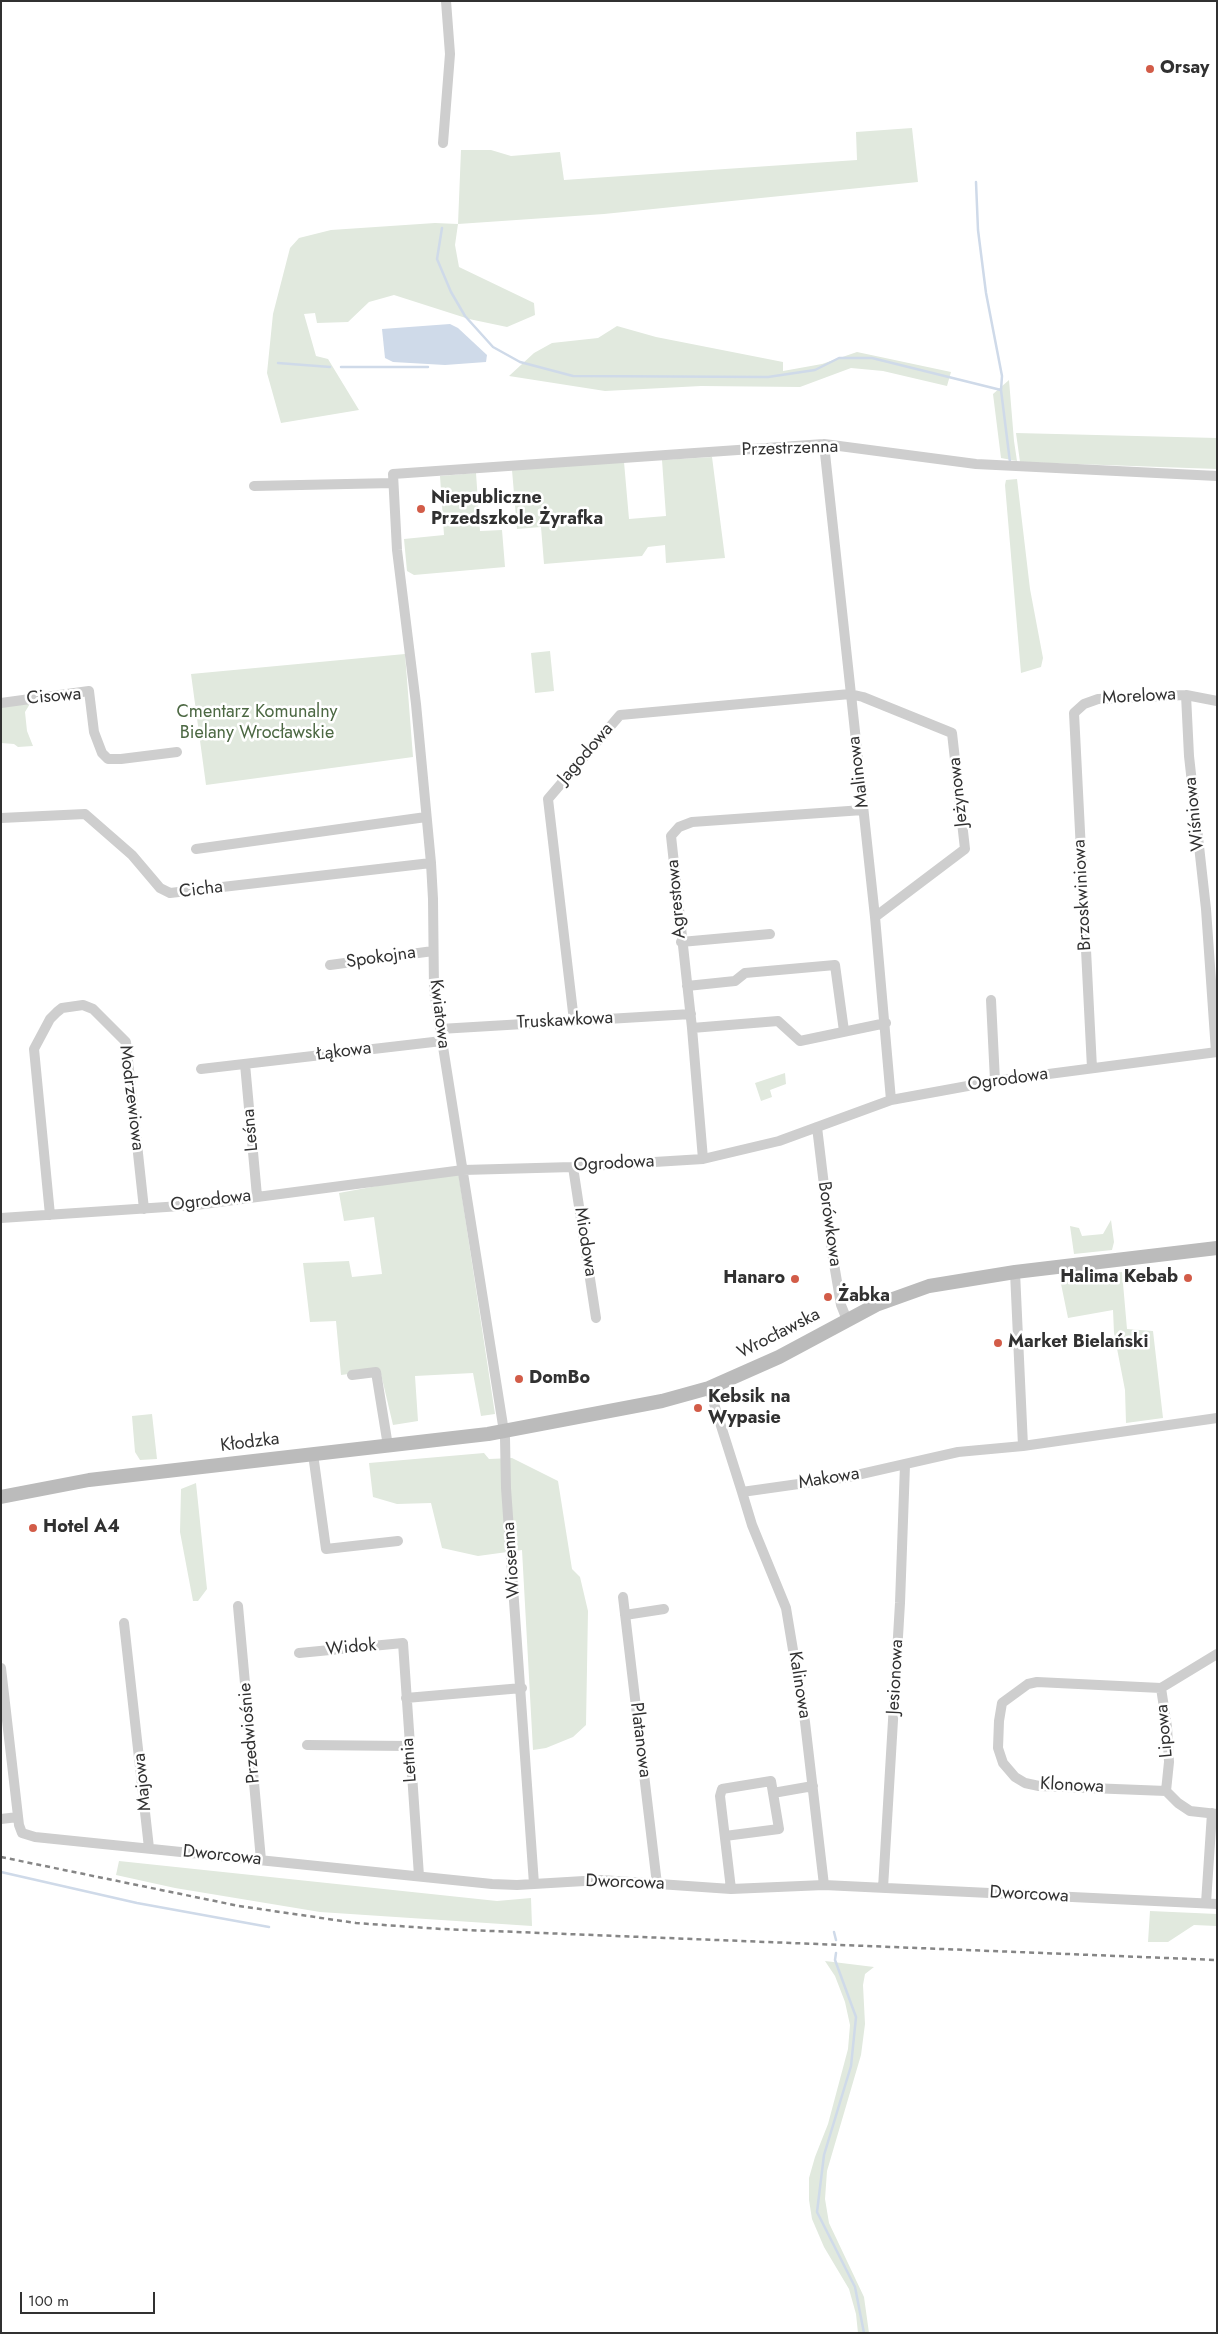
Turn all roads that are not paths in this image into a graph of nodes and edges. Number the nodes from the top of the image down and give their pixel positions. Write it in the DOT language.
graph roads {
  1 [pos="446,1"];
  2 [pos="443,143"];
  3 [pos="824,444"];
  4 [pos="1217,476"];
  5 [pos="393,478"];
  6 [pos="254,486"];
  7 [pos="850,694"];
  8 [pos="1186,695"];
  9 [pos="1217,701"];
  10 [pos="1,703"];
  11 [pos="1073,721"];
  12 [pos="177,752"];
  13 [pos="863,810"];
  14 [pos="426,817"];
  15 [pos="1,818"];
  16 [pos="196,849"];
  17 [pos="431,863"];
  18 [pos="875,917"];
  19 [pos="770,934"];
  20 [pos="681,942"];
  21 [pos="432,951"];
  22 [pos="330,965"];
  23 [pos="687,986"];
  24 [pos="991,1000"];
  25 [pos="690,1014"];
  26 [pos="574,1021"];
  27 [pos="886,1023"];
  28 [pos="692,1028"];
  29 [pos="440,1029"];
  30 [pos="844,1031"];
  31 [pos="442,1041"];
  32 [pos="1216,1052"];
  33 [pos="246,1064"];
  34 [pos="1092,1068"];
  35 [pos="201,1069"];
  36 [pos="995,1081"];
  37 [pos="891,1100"];
  38 [pos="817,1128"];
  39 [pos="703,1159"];
  40 [pos="574,1167"];
  41 [pos="463,1170"];
  42 [pos="257,1196"];
  43 [pos="144,1209"];
  44 [pos="50,1214"];
  45 [pos="1,1218"];
  46 [pos="1217,1248"];
  47 [pos="1015,1272"];
  48 [pos="596,1318"];
  49 [pos="847,1320"];
  50 [pos="352,1375"];
  51 [pos="709,1388"];
  52 [pos="1217,1418"];
  53 [pos="504,1431"];
  54 [pos="388,1446"];
  55 [pos="1023,1446"];
  56 [pos="313,1454"];
  57 [pos="904,1465"];
  58 [pos="742,1492"];
  59 [pos="1,1497"];
  60 [pos="398,1541"];
  61 [pos="622,1597"];
  62 [pos="238,1606"];
  63 [pos="664,1609"];
  64 [pos="625,1615"];
  65 [pos="124,1623"];
  66 [pos="402,1643"];
  67 [pos="299,1652"];
  68 [pos="1217,1654"];
  69 [pos="1,1668"];
  70 [pos="522,1688"];
  71 [pos="1161,1688"];
  72 [pos="406,1698"];
  73 [pos="4,1711"];
  74 [pos="306,1745"];
  75 [pos="408,1746"];
  76 [pos="813,1786"];
  77 [pos="1166,1791"];
  78 [pos="773,1793"];
  79 [pos="1212,1813"];
  80 [pos="18,1817"];
  81 [pos="1,1819"];
  82 [pos="725,1836"];
  83 [pos="149,1848"];
  84 [pos="261,1860"];
  85 [pos="418,1876"];
  86 [pos="534,1884"];
  87 [pos="657,1884"];
  88 [pos="824,1885"];
  89 [pos="883,1888"];
  90 [pos="731,1889"];
  91 [pos="1211,1904"];
  1 -- 2 [label="street"];
  3 -- 4 [label="street, Przestrzenna"];
  3 -- 5 [label="street, Przestrzenna"];
  3 -- 7 [label="street, Malinowa"];
  5 -- 6 [label="street, Przestrzenna"];
  5 -- 14 [label="street, Kwiatowa"];
  7 -- 13 [label="street, Malinowa"];
  7 -- 18 [label="street, Jeżynowa"];
  7 -- 26 [label="street, Jagodowa"];
  8 -- 9 [label="street, Morelowa"];
  8 -- 11 [label="street, Morelowa"];
  8 -- 32 [label="street, Wiśniowa"];
  10 -- 12 [label="street, Cisowa"];
  11 -- 34 [label="street, Brzoskwiniowa"];
  13 -- 18 [label="street, Malinowa"];
  13 -- 20 [label="street, Agrestowa"];
  14 -- 16 [label="street"];
  14 -- 17 [label="street, Kwiatowa"];
  15 -- 17 [label="street, Cicha"];
  17 -- 21 [label="street, Kwiatowa"];
  18 -- 27 [label="street, Malinowa"];
  19 -- 20 [label="street"];
  20 -- 23 [label="street, Agrestowa"];
  21 -- 22 [label="street, Spokojna"];
  21 -- 29 [label="street, Kwiatowa"];
  23 -- 25 [label="street, Agrestowa"];
  23 -- 30 [label="street"];
  24 -- 36 [label="street"];
  25 -- 26 [label="street, Truskawkowa"];
  25 -- 28 [label="street, Agrestowa"];
  26 -- 29 [label="street, Truskawkowa"];
  27 -- 30 [label="street"];
  27 -- 37 [label="street, Malinowa"];
  28 -- 30 [label="street"];
  28 -- 39 [label="street, Agrestowa"];
  29 -- 31 [label="street, Kwiatowa"];
  31 -- 33 [label="street, Łąkowa"];
  31 -- 41 [label="street, Kwiatowa"];
  32 -- 34 [label="street, Ogrodowa"];
  33 -- 35 [label="street, Łąkowa"];
  33 -- 42 [label="street, Leśna"];
  34 -- 36 [label="street, Ogrodowa"];
  36 -- 37 [label="street, Ogrodowa"];
  37 -- 38 [label="street, Ogrodowa"];
  38 -- 39 [label="street, Ogrodowa"];
  38 -- 49 [label="street, Borówkowa"];
  39 -- 40 [label="street, Ogrodowa"];
  40 -- 41 [label="street, Ogrodowa"];
  40 -- 48 [label="street, Miodowa"];
  41 -- 42 [label="street, Ogrodowa"];
  41 -- 53 [label="street, Kwiatowa"];
  42 -- 43 [label="street, Ogrodowa"];
  43 -- 44 [label="street, Ogrodowa"];
  43 -- 44 [label="street, Modrzewiowa"];
  44 -- 45 [label="street, Ogrodowa"];
  46 -- 47 [label="main road, Wrocławska"];
  47 -- 49 [label="main road, Wrocławska"];
  47 -- 55 [label="street"];
  49 -- 51 [label="main road, Wrocławska"];
  50 -- 54 [label="street"];
  51 -- 53 [label="main road, Wrocławska"];
  51 -- 58 [label="street"];
  52 -- 55 [label="street, Makowa"];
  53 -- 54 [label="main road, Kłodzka"];
  53 -- 70 [label="street, Wiosenna"];
  54 -- 56 [label="main road, Kłodzka"];
  55 -- 57 [label="street, Makowa"];
  56 -- 59 [label="main road, Kłodzka"];
  56 -- 60 [label="street"];
  57 -- 58 [label="street, Makowa"];
  57 -- 89 [label="street, Jesionowa"];
  58 -- 76 [label="street, Kalinowa"];
  61 -- 64 [label="street, Platanowa"];
  62 -- 84 [label="street, Przedwiośnie"];
  63 -- 64 [label="street"];
  64 -- 87 [label="street, Platanowa"];
  65 -- 83 [label="street, Majowa"];
  66 -- 67 [label="street, Widok"];
  66 -- 72 [label="street, Letnia"];
  68 -- 71 [label="street, Lipowa"];
  69 -- 73 [label="street"];
  70 -- 72 [label="street"];
  70 -- 86 [label="street, Wiosenna"];
  71 -- 77 [label="street, Lipowa"];
  71 -- 77 [label="street, Klonowa"];
  72 -- 75 [label="street, Letnia"];
  73 -- 80 [label="street"];
  74 -- 75 [label="street"];
  75 -- 85 [label="street, Letnia"];
  76 -- 78 [label="street"];
  76 -- 88 [label="street, Kalinowa"];
  77 -- 79 [label="street"];
  78 -- 82 [label="street"];
  78 -- 82 [label="street"];
  79 -- 91 [label="street"];
  80 -- 81 [label="street"];
  80 -- 83 [label="street, Dworcowa"];
  82 -- 90 [label="street"];
  83 -- 84 [label="street, Dworcowa"];
  84 -- 85 [label="street, Dworcowa"];
  85 -- 86 [label="street, Dworcowa"];
  86 -- 87 [label="street, Dworcowa"];
  87 -- 90 [label="street, Dworcowa"];
  88 -- 89 [label="street, Dworcowa"];
  88 -- 90 [label="street, Dworcowa"];
  89 -- 91 [label="street, Dworcowa"];
}
